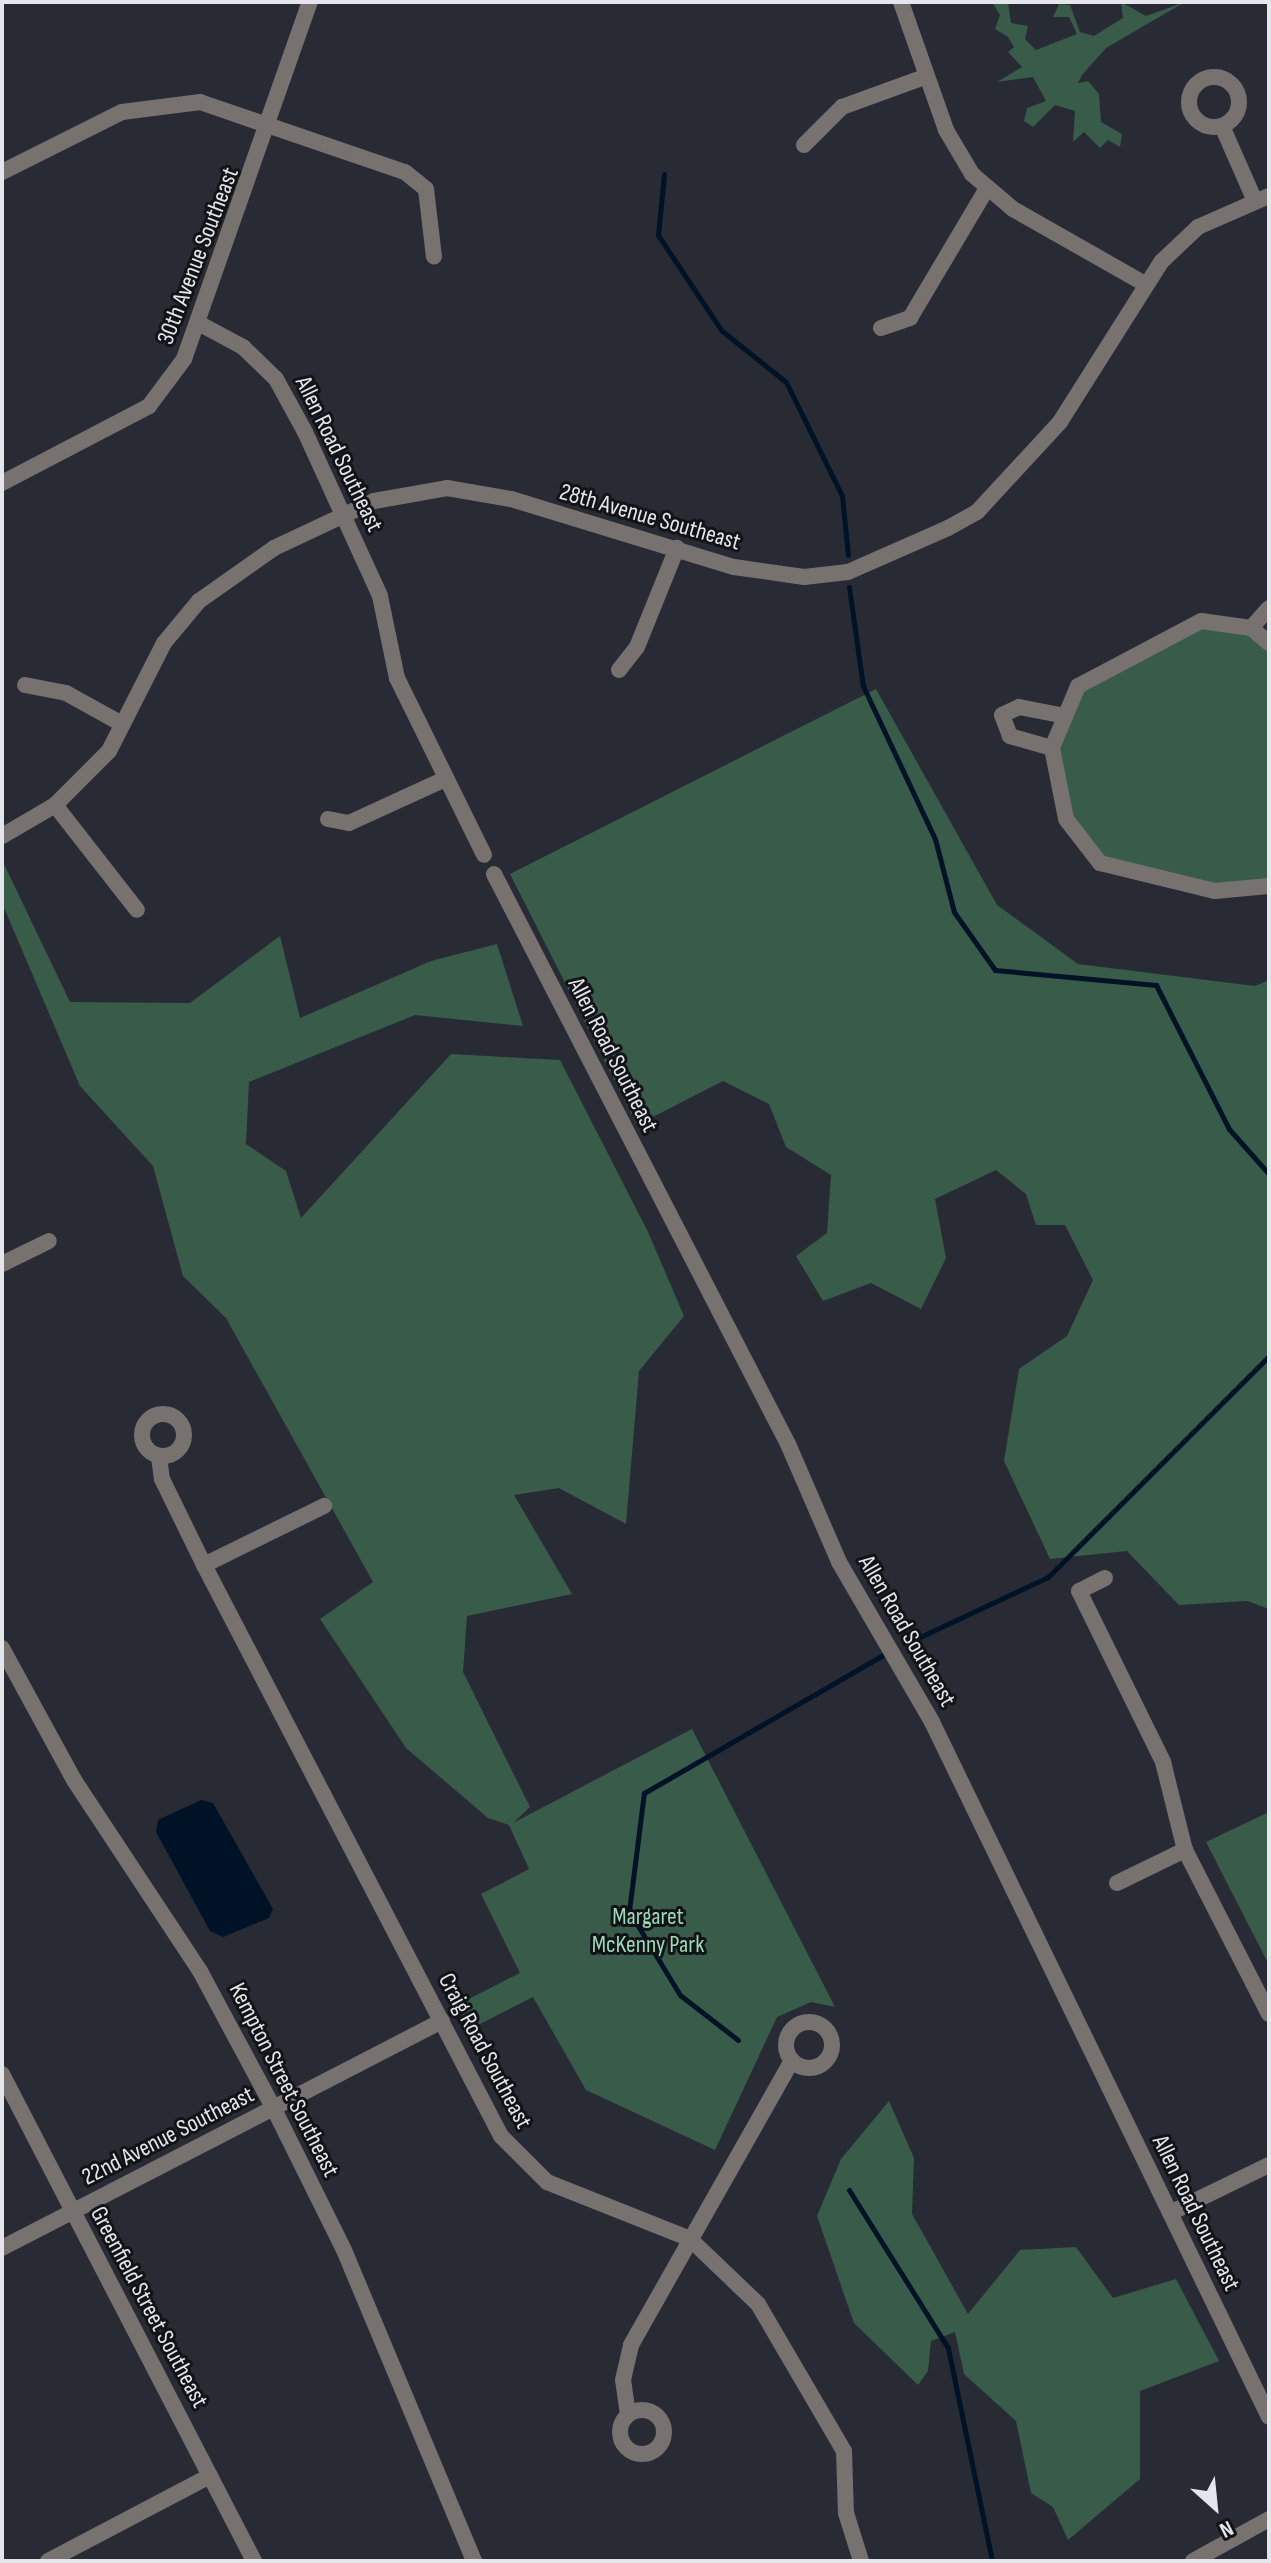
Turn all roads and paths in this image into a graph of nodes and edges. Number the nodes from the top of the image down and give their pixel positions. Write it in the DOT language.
graph roads {
  1 [pos="310,2"];
  2 [pos="901,2"];
  3 [pos="927,76"];
  4 [pos="274,122"];
  5 [pos="1222,126"];
  6 [pos="804,145"];
  7 [pos="2,172"];
  8 [pos="986,190"];
  9 [pos="1262,198"];
  10 [pos="434,257"];
  11 [pos="1143,283"];
  12 [pos="202,325"];
  13 [pos="881,328"];
  14 [pos="2,483"];
  15 [pos="344,515"];
  16 [pos="677,548"];
  17 [pos="1269,608"];
  18 [pos="1251,628"];
  19 [pos="1269,643"];
  20 [pos="619,670"];
  21 [pos="25,685"];
  22 [pos="1060,715"];
  23 [pos="122,724"];
  24 [pos="1052,748"];
  25 [pos="445,779"];
  26 [pos="55,805"];
  27 [pos="328,819"];
  28 [pos="2,836"];
  29 [pos="484,855"];
  30 [pos="494,874"];
  31 [pos="1269,886"];
  32 [pos="137,910"];
  33 [pos="49,1241"];
  34 [pos="2,1264"];
  35 [pos="159,1456"];
  36 [pos="324,1506"];
  37 [pos="204,1565"];
  38 [pos="1105,1578"];
  39 [pos="2,1648"];
  40 [pos="1185,1850"];
  41 [pos="1117,1883"];
  42 [pos="1269,2014"];
  43 [pos="442,2021"];
  44 [pos="792,2061"];
  45 [pos="2,2074"];
  46 [pos="274,2109"];
  47 [pos="1269,2165"];
  48 [pos="72,2212"];
  49 [pos="1170,2213"];
  50 [pos="690,2239"];
  51 [pos="2,2248"];
  52 [pos="628,2415"];
  53 [pos="1269,2417"];
  54 [pos="210,2476"];
  55 [pos="1269,2519"];
  56 [pos="48,2561"];
  57 [pos="254,2561"];
  58 [pos="474,2561"];
  59 [pos="861,2561"];
  60 [pos="1193,2561"];
  1 -- 4 [label="street, 30th Avenue Southeast"];
  2 -- 3 [label="street"];
  3 -- 6 [label="street"];
  3 -- 8 [label="street"];
  4 -- 7 [label="street"];
  4 -- 10 [label="street"];
  4 -- 12 [label="street, 30th Avenue Southeast"];
  5 -- 9 [label="street"];
  8 -- 11 [label="street"];
  8 -- 13 [label="street"];
  9 -- 11 [label="street, 28th Avenue Southeast"];
  11 -- 16 [label="street, 28th Avenue Southeast"];
  12 -- 14 [label="street, 30th Avenue Southeast"];
  12 -- 15 [label="street, Allen Road Southeast"];
  15 -- 16 [label="street, 28th Avenue Southeast"];
  15 -- 23 [label="street, 28th Avenue Southeast"];
  15 -- 25 [label="street, Allen Road Southeast"];
  16 -- 20 [label="street"];
  17 -- 18 [label="street"];
  18 -- 19 [label="street"];
  18 -- 22 [label="street"];
  21 -- 23 [label="street"];
  22 -- 24 [label="street"];
  22 -- 24 [label="street"];
  23 -- 26 [label="street, 28th Avenue Southeast"];
  24 -- 31 [label="street"];
  25 -- 27 [label="street"];
  25 -- 29 [label="street, Allen Road Southeast"];
  26 -- 28 [label="street, 28th Avenue Southeast"];
  26 -- 32 [label="street"];
  30 -- 49 [label="street, Allen Road Southeast"];
  33 -- 34 [label="street"];
  35 -- 37 [label="street, Craig Road Southeast"];
  36 -- 37 [label="street"];
  37 -- 43 [label="street, Craig Road Southeast"];
  38 -- 40 [label="street"];
  39 -- 46 [label="street, Kempton Street Southeast"];
  40 -- 41 [label="street"];
  40 -- 42 [label="street"];
  43 -- 46 [label="street, 22nd Avenue Southeast"];
  43 -- 50 [label="street, Craig Road Southeast"];
  44 -- 50 [label="street"];
  45 -- 48 [label="street, Greenfield Street Southeast"];
  46 -- 48 [label="street, 22nd Avenue Southeast"];
  46 -- 58 [label="street, Kempton Street Southeast"];
  47 -- 49 [label="street"];
  48 -- 51 [label="street, 22nd Avenue Southeast"];
  48 -- 54 [label="street, Greenfield Street Southeast"];
  49 -- 53 [label="street, Allen Road Southeast"];
  50 -- 52 [label="street"];
  50 -- 59 [label="street, Craig Road Southeast"];
  54 -- 56 [label="street"];
  54 -- 57 [label="street, Greenfield Street Southeast"];
  55 -- 60 [label="street"];
}
